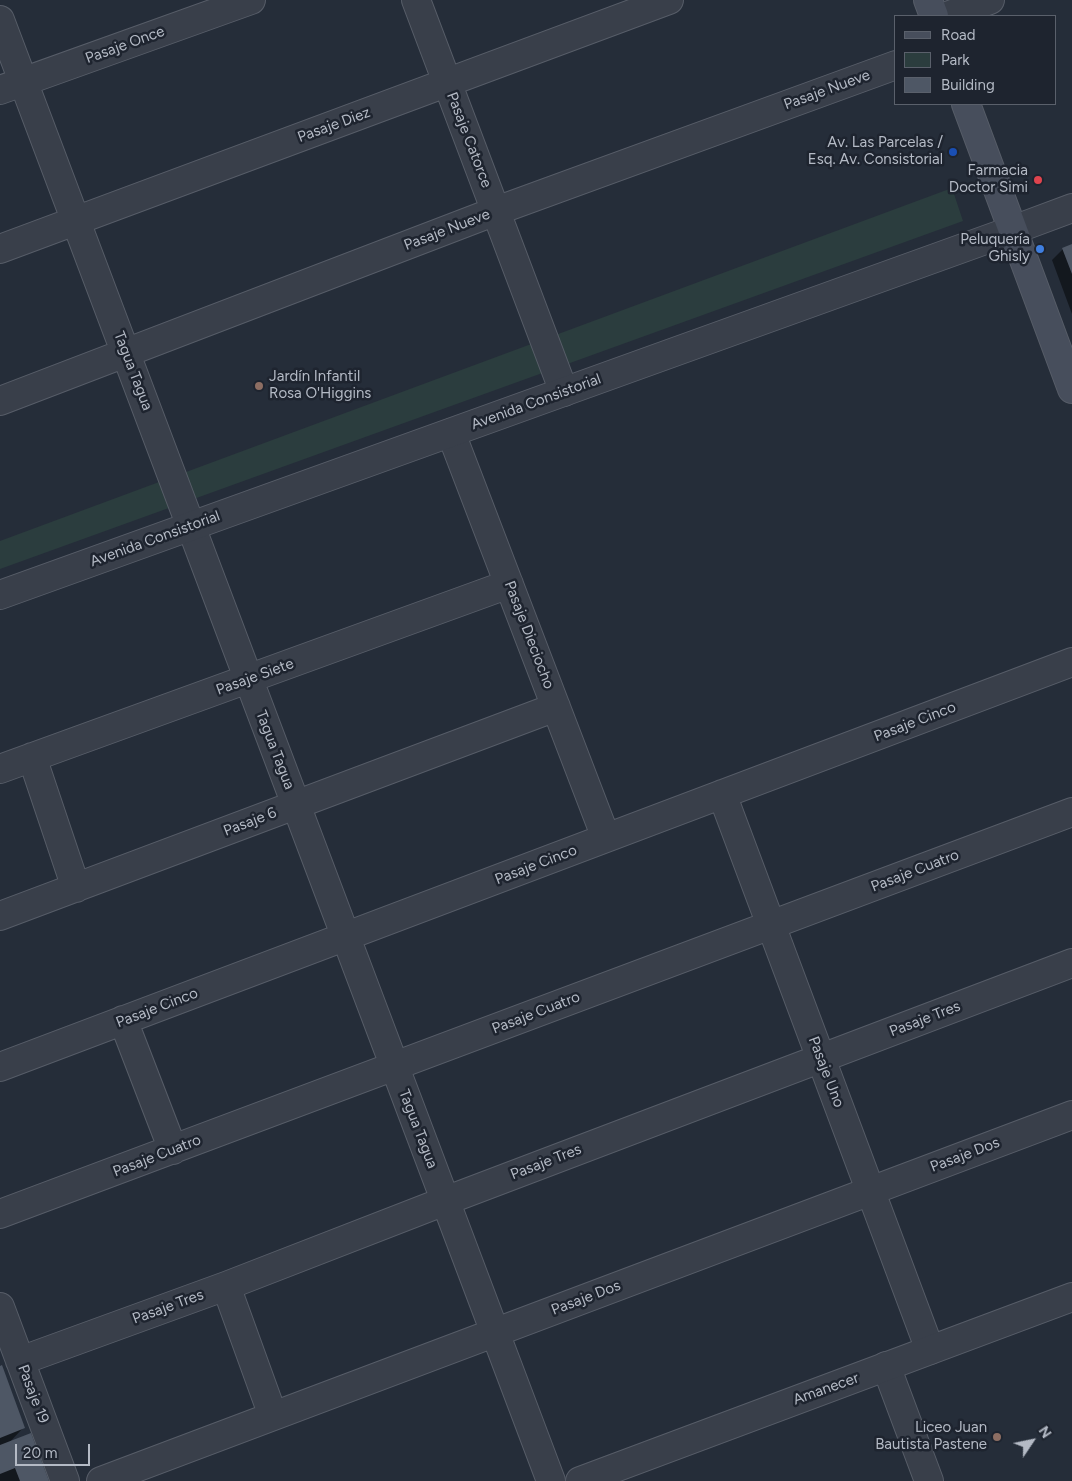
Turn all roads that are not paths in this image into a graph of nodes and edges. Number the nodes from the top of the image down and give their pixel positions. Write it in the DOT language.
graph roads {
  1 [pos="251,0"];
  2 [pos="416,0"];
  3 [pos="669,0"];
  4 [pos="928,0"];
  5 [pos="990,0"];
  6 [pos="934,15"];
  7 [pos="950,15"];
  8 [pos="0,20"];
  9 [pos="894,66"];
  10 [pos="448,82"];
  11 [pos="12,86"];
  12 [pos="966,105"];
  13 [pos="1072,208"];
  14 [pos="496,211"];
  15 [pos="76,221"];
  16 [pos="1013,230"];
  17 [pos="0,249"];
  18 [pos="126,353"];
  19 [pos="1072,389"];
  20 [pos="564,392"];
  21 [pos="0,401"];
  22 [pos="451,433"];
  23 [pos="191,526"];
  24 [pos="509,584"];
  25 [pos="0,595"];
  26 [pos="1072,662"];
  27 [pos="248,679"];
  28 [pos="556,707"];
  29 [pos="32,757"];
  30 [pos="0,769"];
  31 [pos="722,794"];
  32 [pos="296,805"];
  33 [pos="1072,812"];
  34 [pos="606,838"];
  35 [pos="76,888"];
  36 [pos="0,916"];
  37 [pos="771,925"];
  38 [pos="345,937"];
  39 [pos="1072,963"];
  40 [pos="123,1020"];
  41 [pos="821,1058"];
  42 [pos="395,1066"];
  43 [pos="0,1067"];
  44 [pos="1072,1115"];
  45 [pos="173,1150"];
  46 [pos="870,1191"];
  47 [pos="445,1201"];
  48 [pos="0,1214"];
  49 [pos="226,1286"];
  50 [pos="1072,1297"];
  51 [pos="0,1307"];
  52 [pos="495,1332"];
  53 [pos="930,1350"];
  54 [pos="20,1361"];
  55 [pos="886,1366"];
  56 [pos="273,1416"];
  57 [pos="65,1481"];
  58 [pos="101,1481"];
  59 [pos="551,1481"];
  60 [pos="580,1481"];
  61 [pos="930,1481"];
  1 -- 11 [label="street, Pasaje Once"];
  2 -- 10 [label="street, Pasaje Catorce"];
  3 -- 10 [label="street, Pasaje Diez"];
  4 -- 6 [label="main road"];
  5 -- 7 [label="street"];
  8 -- 11 [label="street, Tagua Tagua"];
  9 -- 14 [label="street, Pasaje Nueve"];
  10 -- 14 [label="street, Pasaje Catorce"];
  10 -- 15 [label="street, Pasaje Diez"];
  11 -- 15 [label="street, Tagua Tagua"];
  12 -- 16 [label="main road"];
  13 -- 16 [label="street, Avenida Consistorial"];
  14 -- 18 [label="street, Pasaje Nueve"];
  14 -- 20 [label="street, Pasaje Catorce"];
  15 -- 17 [label="street, Pasaje Diez"];
  15 -- 18 [label="street, Tagua Tagua"];
  16 -- 19 [label="main road"];
  16 -- 20 [label="street, Avenida Consistorial"];
  18 -- 21 [label="street, Pasaje Nueve"];
  18 -- 23 [label="street, Tagua Tagua"];
  20 -- 22 [label="street, Avenida Consistorial"];
  22 -- 23 [label="street, Avenida Consistorial"];
  22 -- 24 [label="street, Pasaje Dieciocho"];
  23 -- 25 [label="street, Avenida Consistorial"];
  23 -- 27 [label="street, Tagua Tagua"];
  24 -- 27 [label="street, Pasaje Siete"];
  24 -- 28 [label="street, Pasaje Dieciocho"];
  26 -- 31 [label="street, Pasaje Cinco"];
  27 -- 29 [label="street, Pasaje Siete"];
  27 -- 32 [label="street, Tagua Tagua"];
  28 -- 32 [label="street, Pasaje 6"];
  28 -- 34 [label="street, Pasaje Dieciocho"];
  29 -- 30 [label="street, Pasaje Siete"];
  29 -- 35 [label="street"];
  31 -- 34 [label="street, Pasaje Cinco"];
  31 -- 37 [label="street, Pasaje Uno"];
  32 -- 35 [label="street, Pasaje 6"];
  32 -- 38 [label="street, Tagua Tagua"];
  33 -- 37 [label="street, Pasaje Cuatro"];
  34 -- 38 [label="street, Pasaje Cinco"];
  35 -- 36 [label="street, Pasaje 6"];
  37 -- 41 [label="street, Pasaje Uno"];
  37 -- 42 [label="street, Pasaje Cuatro"];
  38 -- 40 [label="street, Pasaje Cinco"];
  38 -- 42 [label="street, Tagua Tagua"];
  39 -- 41 [label="street, Pasaje Tres"];
  40 -- 43 [label="street, Pasaje Cinco"];
  40 -- 45 [label="street"];
  41 -- 46 [label="street, Pasaje Uno"];
  41 -- 47 [label="street, Pasaje Tres"];
  42 -- 45 [label="street, Pasaje Cuatro"];
  42 -- 47 [label="street, Tagua Tagua"];
  44 -- 46 [label="street, Pasaje Dos"];
  45 -- 48 [label="street, Pasaje Cuatro"];
  46 -- 52 [label="street, Pasaje Dos"];
  46 -- 53 [label="street, Pasaje Uno"];
  47 -- 49 [label="street, Pasaje Tres"];
  47 -- 52 [label="street, Tagua Tagua"];
  49 -- 54 [label="street, Pasaje Tres"];
  49 -- 56 [label="street"];
  50 -- 53 [label="street, Amanecer"];
  51 -- 54 [label="street, Pasaje 19"];
  52 -- 56 [label="street, Pasaje Dos"];
  52 -- 59 [label="street, Tagua Tagua"];
  53 -- 55 [label="street, Amanecer"];
  54 -- 57 [label="street, Pasaje 19"];
  55 -- 60 [label="street, Amanecer"];
  55 -- 61 [label="street"];
  56 -- 58 [label="street, Pasaje Dos"];
}
